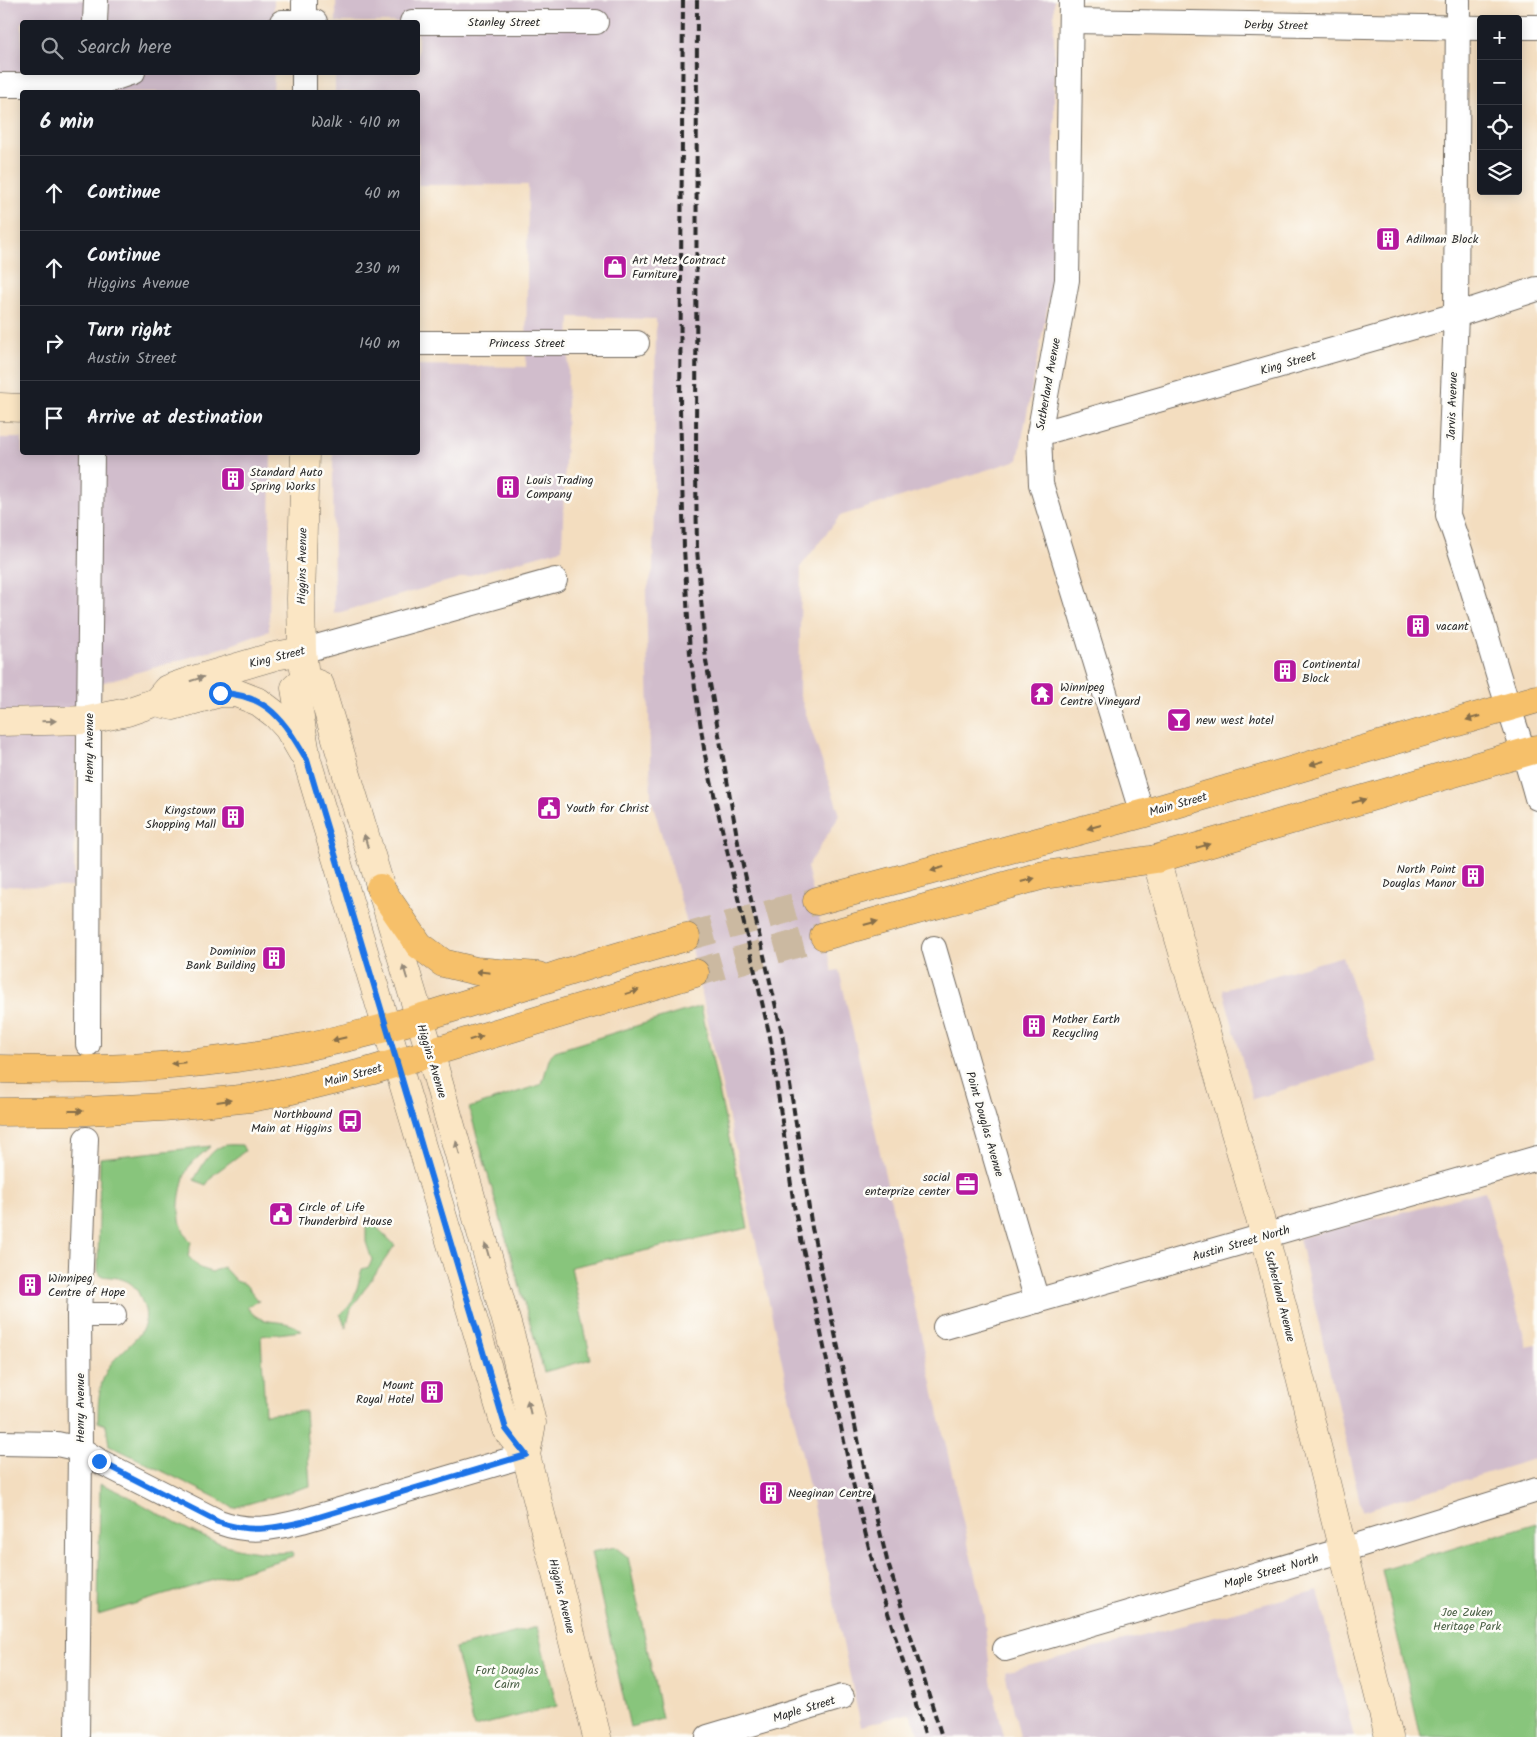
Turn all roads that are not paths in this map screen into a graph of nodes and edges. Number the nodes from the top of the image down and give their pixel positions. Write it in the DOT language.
graph roads {
  1 [pos="96,0"];
  2 [pos="304,0"];
  3 [pos="1458,0"];
  4 [pos="1071,11"];
  5 [pos="95,20"];
  6 [pos="304,20"];
  7 [pos="420,22"];
  8 [pos="596,22"];
  9 [pos="1522,27"];
  10 [pos="1537,27"];
  11 [pos="1469,28"];
  12 [pos="122,75"];
  13 [pos="304,75"];
  14 [pos="95,83"];
  15 [pos="0,85"];
  16 [pos="304,90"];
  17 [pos="1537,289"];
  18 [pos="1456,315"];
  19 [pos="420,343"];
  20 [pos="638,343"];
  21 [pos="0,407"];
  22 [pos="20,408"];
  23 [pos="1039,434"];
  24 [pos="92,455"];
  25 [pos="305,455"];
  26 [pos="555,580"];
  27 [pos="302,651"];
  28 [pos="305,679"];
  29 [pos="1537,699"];
  30 [pos="156,702"];
  31 [pos="1509,707"];
  32 [pos="89,720"];
  33 [pos="0,722"];
  34 [pos="1531,751"];
  35 [pos="307,760"];
  36 [pos="1537,798"];
  37 [pos="1142,814"];
  38 [pos="1156,859"];
  39 [pos="380,888"];
  40 [pos="817,900"];
  41 [pos="824,936"];
  42 [pos="686,937"];
  43 [pos="934,948"];
  44 [pos="695,973"];
  45 [pos="549,977"];
  46 [pos="419,1018"];
  47 [pos="386,1028"];
  48 [pos="88,1044"];
  49 [pos="430,1052"];
  50 [pos="398,1062"];
  51 [pos="0,1069"];
  52 [pos="0,1112"];
  53 [pos="86,1139"];
  54 [pos="1537,1158"];
  55 [pos="1265,1236"];
  56 [pos="1037,1301"];
  57 [pos="79,1315"];
  58 [pos="114,1315"];
  59 [pos="945,1327"];
  60 [pos="0,1443"];
  61 [pos="80,1449"];
  62 [pos="526,1455"];
  63 [pos="1537,1490"];
  64 [pos="1343,1550"];
  65 [pos="1004,1649"];
  66 [pos="842,1697"];
  67 [pos="77,1737"];
  68 [pos="597,1737"];
  69 [pos="708,1737"];
  70 [pos="1389,1737"];
  1 -- 5 [label="street"];
  2 -- 6 [label="street"];
  3 -- 11 [label="street, Jarvis Avenue"];
  4 -- 11 [label="street, Derby Street"];
  4 -- 23 [label="street, Sutherland Avenue"];
  7 -- 8 [label="street, Stanley Street"];
  9 -- 10 [label="street"];
  11 -- 18 [label="street, Jarvis Avenue"];
  12 -- 14 [label="street"];
  13 -- 16 [label="street"];
  14 -- 15 [label="street"];
  17 -- 18 [label="street, King Street"];
  18 -- 23 [label="street, King Street"];
  18 -- 31 [label="street, Jarvis Avenue"];
  19 -- 20 [label="street, Princess Street"];
  21 -- 22 [label="main road"];
  23 -- 37 [label="street, Sutherland Avenue"];
  24 -- 32 [label="street, Henry Avenue"];
  25 -- 27 [label="main road, Higgins Avenue"];
  26 -- 27 [label="street, King Street"];
  27 -- 28 [label="main road, Higgins Avenue"];
  30 -- 27 [label="main road, King Street, one-way"];
  28 -- 35 [label="main road, Higgins Avenue"];
  39 -- 28 [label="main road, Higgins Avenue, one-way"];
  29 -- 31 [label="main road, Main Street"];
  30 -- 32 [label="main road, King Street"];
  30 -- 35 [label="main road"];
  31 -- 34 [label="street, Jarvis Avenue"];
  31 -- 37 [label="main road, Main Street, one-way"];
  33 -- 32 [label="main road, King Street, one-way"];
  32 -- 48 [label="street, Henry Avenue"];
  34 -- 36 [label="street, Jarvis Avenue"];
  38 -- 34 [label="main road, one-way"];
  35 -- 47 [label="main road, Higgins Avenue"];
  37 -- 40 [label="main road, Main Street, one-way"];
  41 -- 38 [label="main road, one-way"];
  38 -- 55 [label="main road, Sutherland Avenue"];
  45 -- 39 [label="main road, one-way"];
  46 -- 39 [label="main road, Higgins Avenue, one-way"];
  42 -- 45 [label="main road"];
  43 -- 56 [label="street, Point Douglas Avenue"];
  49 -- 44 [label="main road, Main Street, one-way"];
  45 -- 46 [label="main road"];
  46 -- 47 [label="main road"];
  46 -- 49 [label="main road, Higgins Avenue"];
  47 -- 50 [label="main road, Higgins Avenue"];
  47 -- 51 [label="main road, one-way"];
  49 -- 50 [label="main road, Main Street"];
  62 -- 49 [label="main road, Higgins Avenue, one-way"];
  52 -- 50 [label="main road, Main Street, one-way"];
  50 -- 62 [label="main road, Higgins Avenue"];
  53 -- 57 [label="street, Henry Avenue"];
  54 -- 55 [label="street, Austin Street North"];
  55 -- 56 [label="street, Austin Street North"];
  55 -- 64 [label="main road, Sutherland Avenue"];
  56 -- 59 [label="street, Austin Street North"];
  57 -- 58 [label="street"];
  57 -- 61 [label="street, Henry Avenue"];
  60 -- 61 [label="street"];
  61 -- 62 [label="street"];
  61 -- 67 [label="street, Henry Avenue"];
  62 -- 68 [label="main road, Higgins Avenue"];
  63 -- 64 [label="street, Maple Street North"];
  64 -- 65 [label="street, Maple Street North"];
  64 -- 70 [label="main road, Sutherland Avenue"];
  66 -- 69 [label="street, Maple Street"];
}
